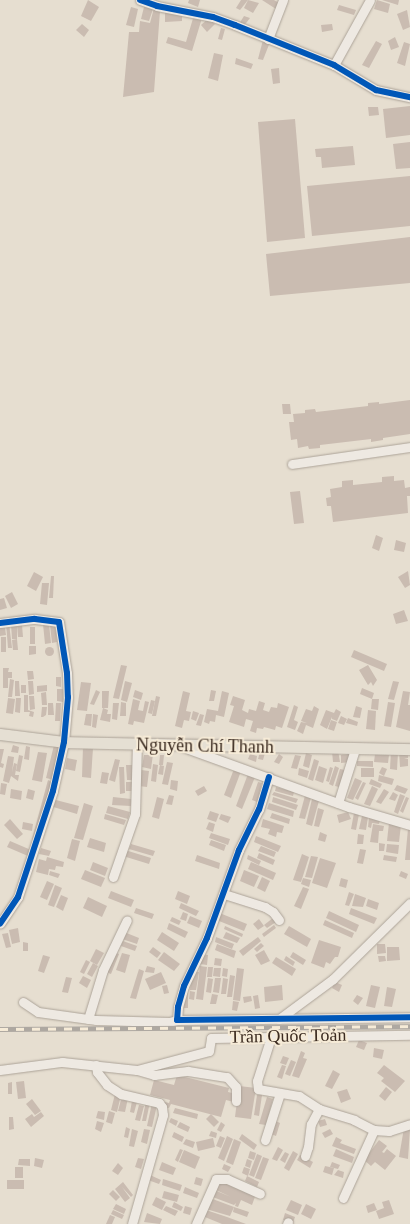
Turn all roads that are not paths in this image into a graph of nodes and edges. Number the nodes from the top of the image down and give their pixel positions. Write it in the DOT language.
graph roads {
  1 [pos="140,0"];
  2 [pos="283,0"];
  3 [pos="370,0"];
  4 [pos="268,39"];
  5 [pos="334,65"];
  6 [pos="410,98"];
  7 [pos="410,447"];
  8 [pos="292,464"];
  9 [pos="0,623"];
  10 [pos="0,734"];
  11 [pos="64,742"];
  12 [pos="137,744"];
  13 [pos="182,746"];
  14 [pos="354,749"];
  15 [pos="410,749"];
  16 [pos="269,777"];
  17 [pos="338,803"];
  18 [pos="410,824"];
  19 [pos="113,877"];
  20 [pos="224,894"];
  21 [pos="410,903"];
  22 [pos="127,920"];
  23 [pos="279,920"];
  24 [pos="0,924"];
  25 [pos="23,1002"];
  26 [pos="410,1017"];
  27 [pos="88,1019"];
  28 [pos="177,1020"];
  29 [pos="279,1020"];
  30 [pos="410,1035"];
  31 [pos="271,1037"];
  32 [pos="96,1065"];
  33 [pos="0,1070"];
  34 [pos="137,1070"];
  35 [pos="280,1093"];
  36 [pos="236,1101"];
  37 [pos="319,1109"];
  38 [pos="410,1124"];
  39 [pos="374,1130"];
  40 [pos="265,1140"];
  41 [pos="305,1156"];
  42 [pos="260,1194"];
  43 [pos="343,1198"];
  44 [pos="132,1224"];
  45 [pos="196,1224"];
  1 -- 4 [label="street"];
  2 -- 4 [label="street"];
  3 -- 5 [label="street"];
  4 -- 5 [label="street"];
  5 -- 6 [label="street"];
  7 -- 8 [label="street"];
  9 -- 11 [label="street"];
  10 -- 11 [label="main road, Nguyễn Chí Thanh"];
  11 -- 12 [label="main road, Nguyễn Chí Thanh"];
  11 -- 24 [label="street"];
  12 -- 13 [label="main road, Nguyễn Chí Thanh"];
  12 -- 19 [label="street"];
  13 -- 14 [label="main road, Nguyễn Chí Thanh"];
  13 -- 16 [label="street"];
  14 -- 15 [label="main road, Nguyễn Chí Thanh"];
  14 -- 17 [label="street"];
  16 -- 17 [label="street"];
  16 -- 20 [label="street"];
  17 -- 18 [label="street"];
  20 -- 23 [label="street"];
  20 -- 28 [label="street"];
  21 -- 29 [label="street"];
  22 -- 27 [label="street"];
  25 -- 27 [label="street"];
  26 -- 29 [label="street"];
  27 -- 28 [label="street"];
  28 -- 29 [label="street"];
  30 -- 31 [label="street, Trần Quốc Toản"];
  31 -- 34 [label="street, Trần Quốc Toản"];
  31 -- 35 [label="street"];
  32 -- 33 [label="street, Trần Quốc Toản"];
  32 -- 34 [label="street, Trần Quốc Toản"];
  32 -- 44 [label="street"];
  34 -- 36 [label="street"];
  35 -- 37 [label="street"];
  35 -- 40 [label="street"];
  37 -- 39 [label="street"];
  37 -- 41 [label="street"];
  38 -- 39 [label="street"];
  39 -- 43 [label="street"];
  42 -- 45 [label="street"];
}
